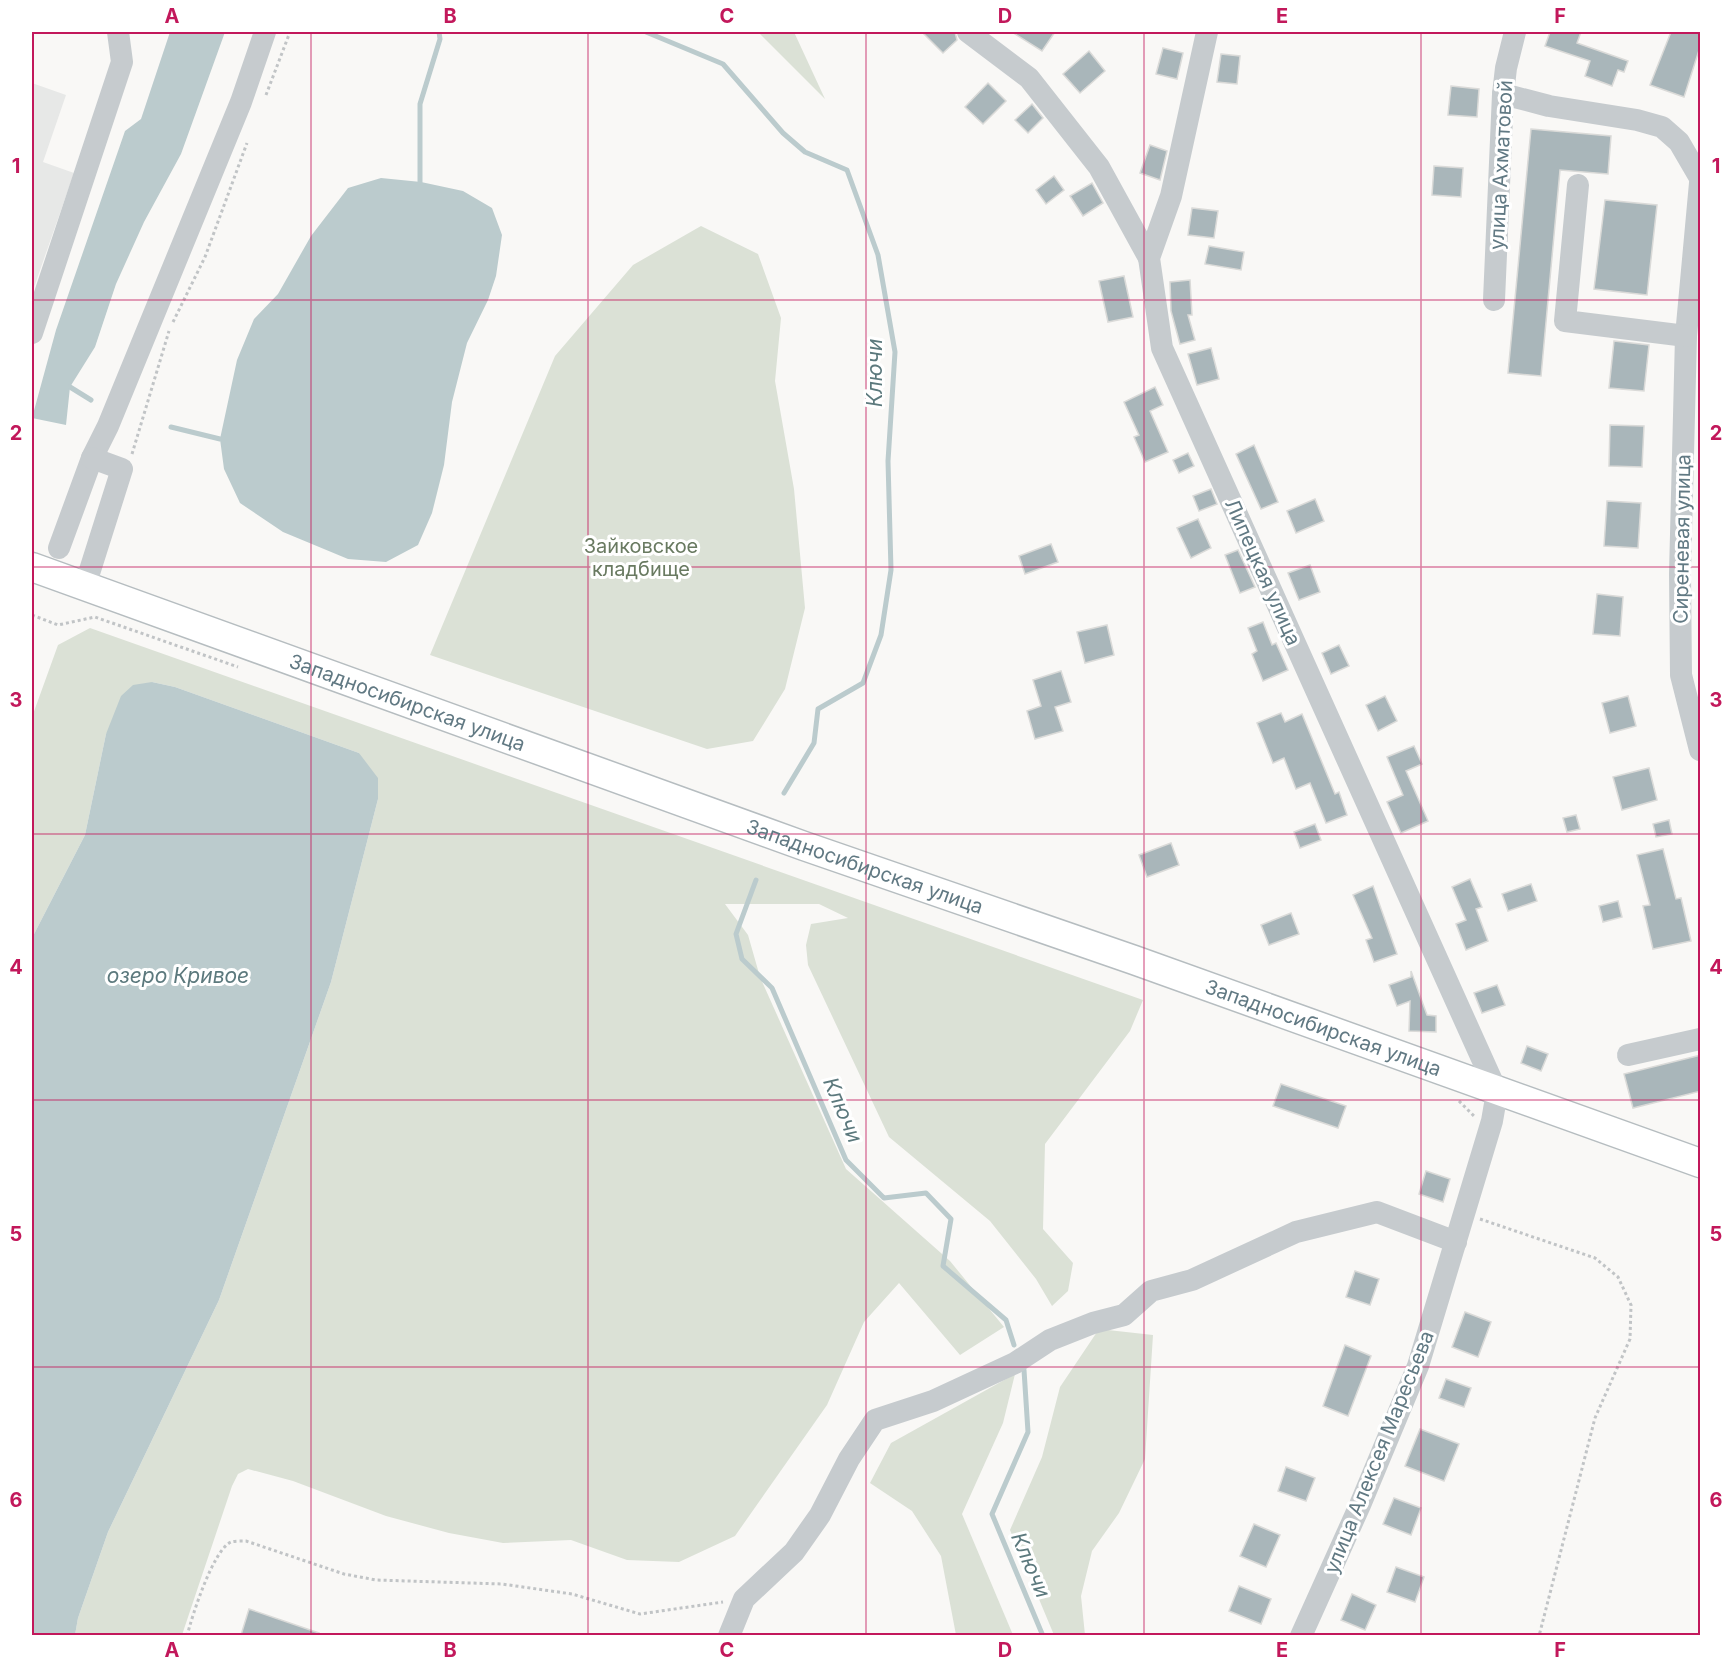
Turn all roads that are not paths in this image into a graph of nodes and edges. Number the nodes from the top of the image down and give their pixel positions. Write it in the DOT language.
graph roads {
  1 [pos="118,32"];
  2 [pos="266,32"];
  3 [pos="968,32"];
  4 [pos="1207,32"];
  5 [pos="1515,32"];
  6 [pos="1503,94"];
  7 [pos="1701,178"];
  8 [pos="1701,183"];
  9 [pos="1578,185"];
  10 [pos="1149,258"];
  11 [pos="1696,293"];
  12 [pos="1494,300"];
  13 [pos="32,333"];
  14 [pos="1686,336"];
  15 [pos="92,458"];
  16 [pos="59,548"];
  17 [pos="32,567"];
  18 [pos="1680,574"];
  19 [pos="1701,584"];
  20 [pos="85,585"];
  21 [pos="1701,750"];
  22 [pos="1701,1039"];
  23 [pos="1628,1055"];
  24 [pos="1497,1092"];
  25 [pos="1701,1164"];
  26 [pos="1456,1242"];
  27 [pos="729,1635"];
  28 [pos="1301,1635"];
  1 -- 13 [label="street"];
  2 -- 15 [label="street"];
  3 -- 10 [label="street"];
  4 -- 10 [label="street, Липецкая улица"];
  5 -- 6 [label="street, улица Ахматовой"];
  6 -- 7 [label="street"];
  6 -- 12 [label="street, улица Ахматовой"];
  8 -- 11 [label="street, Сиреневая улица"];
  9 -- 14 [label="street"];
  10 -- 24 [label="street, Липецкая улица"];
  11 -- 14 [label="street, Сиреневая улица"];
  14 -- 18 [label="street, Сиреневая улица"];
  15 -- 16 [label="street"];
  15 -- 20 [label="street"];
  17 -- 20 [label="main road, Западносибирская улица"];
  18 -- 19 [label="street"];
  18 -- 21 [label="street, Сиреневая улица"];
  20 -- 24 [label="main road, Западносибирская улица"];
  22 -- 23 [label="street"];
  24 -- 25 [label="main road, Западносибирская улица"];
  24 -- 26 [label="street, улица Алексея Маресьева"];
  26 -- 27 [label="street"];
  26 -- 28 [label="street, улица Алексея Маресьева"];
}
